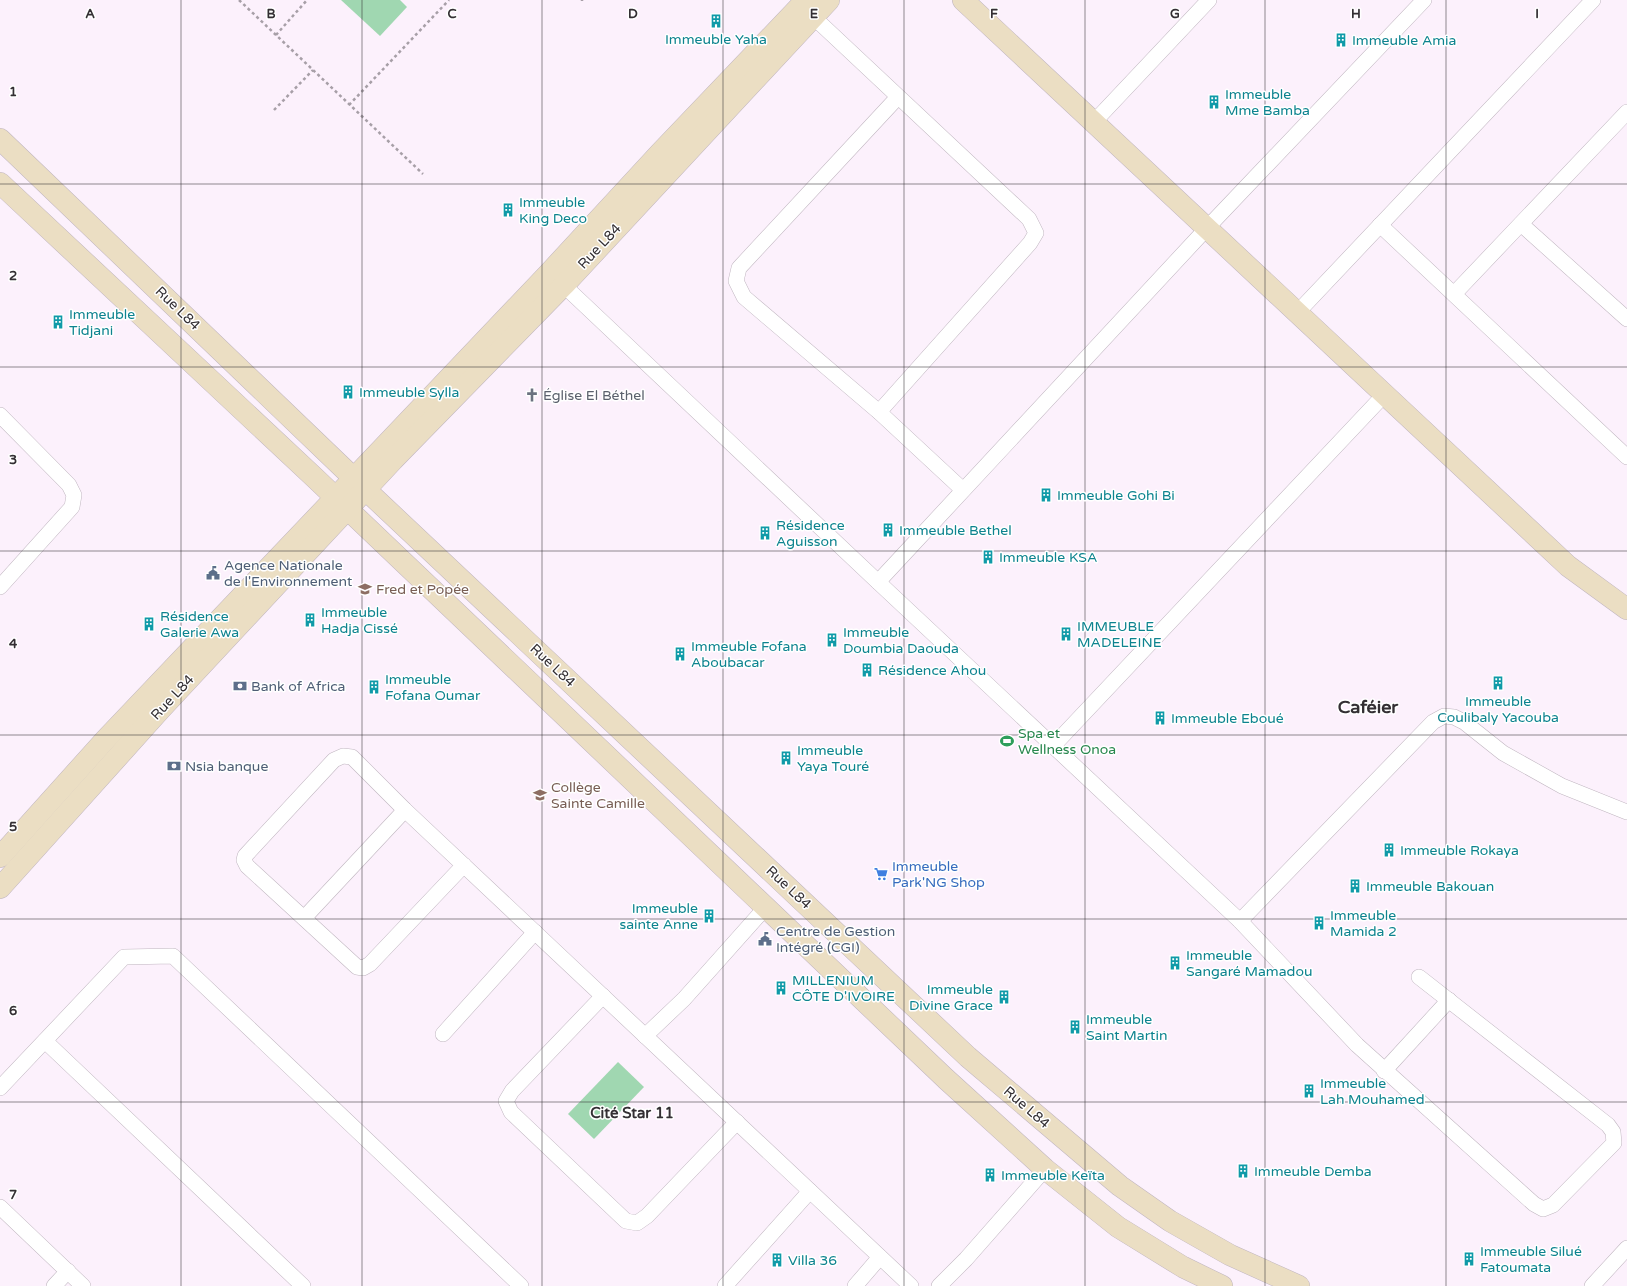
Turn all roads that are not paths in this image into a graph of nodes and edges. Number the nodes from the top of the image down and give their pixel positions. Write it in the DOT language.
graph roads {
  1 [pos="829,0"];
  2 [pos="963,0"];
  3 [pos="1209,0"];
  4 [pos="1424,0"];
  5 [pos="1593,0"];
  6 [pos="807,7"];
  7 [pos="897,98"];
  8 [pos="1627,112"];
  9 [pos="1094,122"];
  10 [pos="0,139"];
  11 [pos="0,183"];
  12 [pos="1521,224"];
  13 [pos="1380,225"];
  14 [pos="1207,228"];
  15 [pos="557,279"];
  16 [pos="1454,294"];
  17 [pos="1297,313"];
  18 [pos="1627,319"];
  19 [pos="1384,395"];
  20 [pos="879,412"];
  21 [pos="0,415"];
  22 [pos="1627,457"];
  23 [pos="361,484"];
  24 [pos="963,490"];
  25 [pos="342,504"];
  26 [pos="878,582"];
  27 [pos="0,586"];
  28 [pos="1627,609"];
  29 [pos="1053,746"];
  30 [pos="405,810"];
  31 [pos="1627,812"];
  32 [pos="0,857"];
  33 [pos="464,865"];
  34 [pos="3,879"];
  35 [pos="766,907"];
  36 [pos="304,918"];
  37 [pos="1240,921"];
  38 [pos="535,932"];
  39 [pos="1419,977"];
  40 [pos="603,996"];
  41 [pos="1449,1000"];
  42 [pos="443,1034"];
  43 [pos="645,1036"];
  44 [pos="45,1041"];
  45 [pos="968,1057"];
  46 [pos="1384,1071"];
  47 [pos="946,1079"];
  48 [pos="0,1088"];
  49 [pos="737,1122"];
  50 [pos="1045,1169"];
  51 [pos="810,1191"];
  52 [pos="0,1207"];
  53 [pos="1627,1248"];
  54 [pos="880,1258"];
  55 [pos="68,1271"];
  56 [pos="516,1284"];
  57 [pos="54,1286"];
  58 [pos="84,1286"];
  59 [pos="303,1286"];
  60 [pos="725,1286"];
  61 [pos="855,1286"];
  62 [pos="911,1286"];
  63 [pos="939,1286"];
  64 [pos="1222,1286"];
  65 [pos="1299,1286"];
  66 [pos="1592,1286"];
  1 -- 6 [label="main road, Rue L84"];
  2 -- 9 [label="main road"];
  3 -- 9 [label="street"];
  4 -- 14 [label="street"];
  5 -- 13 [label="street"];
  6 -- 7 [label="street"];
  6 -- 15 [label="main road, Rue L84"];
  7 -- 20 [label="street"];
  7 -- 20 [label="street"];
  8 -- 12 [label="street"];
  9 -- 14 [label="main road"];
  10 -- 23 [label="main road, Rue L84"];
  11 -- 25 [label="main road, Rue L84"];
  12 -- 16 [label="street"];
  12 -- 18 [label="street"];
  13 -- 16 [label="street"];
  13 -- 17 [label="street"];
  14 -- 17 [label="main road"];
  14 -- 24 [label="street"];
  15 -- 23 [label="main road, Rue L84"];
  15 -- 26 [label="street"];
  16 -- 22 [label="street"];
  17 -- 19 [label="main road"];
  19 -- 28 [label="main road"];
  19 -- 29 [label="street"];
  20 -- 24 [label="street"];
  21 -- 27 [label="street"];
  23 -- 25 [label="main road, Rue L84"];
  23 -- 45 [label="main road, Rue L84"];
  24 -- 26 [label="street"];
  25 -- 32 [label="main road, Rue L84"];
  25 -- 34 [label="main road, Rue L84"];
  25 -- 35 [label="main road, Rue L84"];
  26 -- 29 [label="street"];
  29 -- 37 [label="street"];
  30 -- 33 [label="street"];
  30 -- 36 [label="street"];
  30 -- 36 [label="street"];
  31 -- 37 [label="street"];
  33 -- 36 [label="street"];
  33 -- 38 [label="street"];
  35 -- 43 [label="street"];
  35 -- 47 [label="main road, Rue L84"];
  37 -- 46 [label="street"];
  38 -- 40 [label="street"];
  38 -- 42 [label="street"];
  39 -- 41 [label="street"];
  40 -- 43 [label="street"];
  40 -- 49 [label="street"];
  41 -- 46 [label="street"];
  41 -- 46 [label="street"];
  43 -- 49 [label="street"];
  44 -- 48 [label="street"];
  44 -- 56 [label="street"];
  44 -- 59 [label="street"];
  45 -- 47 [label="main road"];
  45 -- 65 [label="main road, Rue L84"];
  47 -- 50 [label="main road, Rue L84"];
  49 -- 51 [label="street"];
  50 -- 63 [label="street"];
  50 -- 64 [label="main road, Rue L84"];
  51 -- 54 [label="street"];
  51 -- 60 [label="street"];
  52 -- 55 [label="street"];
  53 -- 66 [label="street"];
  54 -- 61 [label="street"];
  54 -- 62 [label="street"];
  55 -- 57 [label="street"];
  55 -- 58 [label="street"];
}
